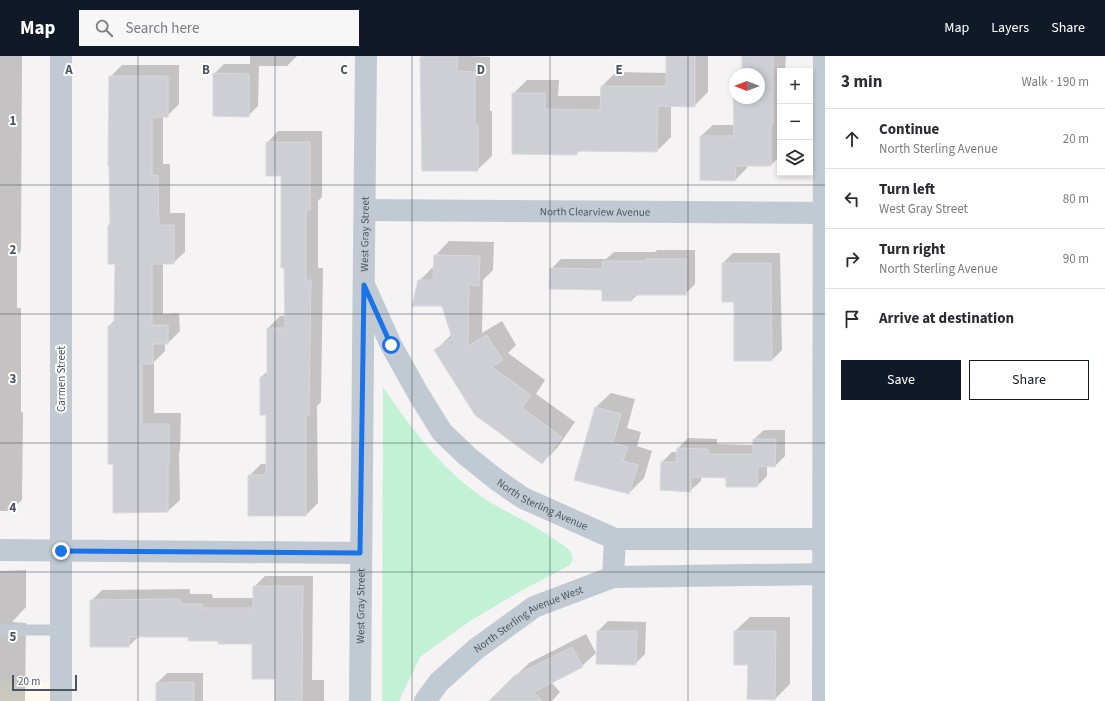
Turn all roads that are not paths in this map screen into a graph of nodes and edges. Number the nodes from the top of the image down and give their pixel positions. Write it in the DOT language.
graph roads {
  1 [pos="61,56"];
  2 [pos="366,56"];
  3 [pos="824,56"];
  4 [pos="365,210"];
  5 [pos="825,213"];
  6 [pos="364,285"];
  7 [pos="614,539"];
  8 [pos="824,539"];
  9 [pos="0,550"];
  10 [pos="61,551"];
  11 [pos="360,553"];
  12 [pos="824,574"];
  13 [pos="613,577"];
  14 [pos="0,630"];
  15 [pos="61,630"];
  16 [pos="60,701"];
  17 [pos="360,701"];
  18 [pos="425,701"];
  19 [pos="823,701"];
  1 -- 10 [label="street, Carmen Street"];
  2 -- 4 [label="street, West Gray Street"];
  3 -- 5 [label="street"];
  4 -- 5 [label="street, North Clearview Avenue"];
  4 -- 6 [label="street, West Gray Street"];
  5 -- 8 [label="street"];
  6 -- 7 [label="street, North Sterling Avenue"];
  6 -- 11 [label="street, West Gray Street"];
  7 -- 8 [label="street, North Sterling Avenue"];
  7 -- 13 [label="street"];
  8 -- 12 [label="street"];
  9 -- 10 [label="street"];
  10 -- 11 [label="street"];
  10 -- 15 [label="street, Carmen Street"];
  11 -- 17 [label="street, West Gray Street"];
  12 -- 13 [label="street"];
  12 -- 19 [label="street"];
  13 -- 18 [label="street, North Sterling Avenue West"];
  14 -- 15 [label="lane"];
  15 -- 16 [label="street, Carmen Street"];
}
